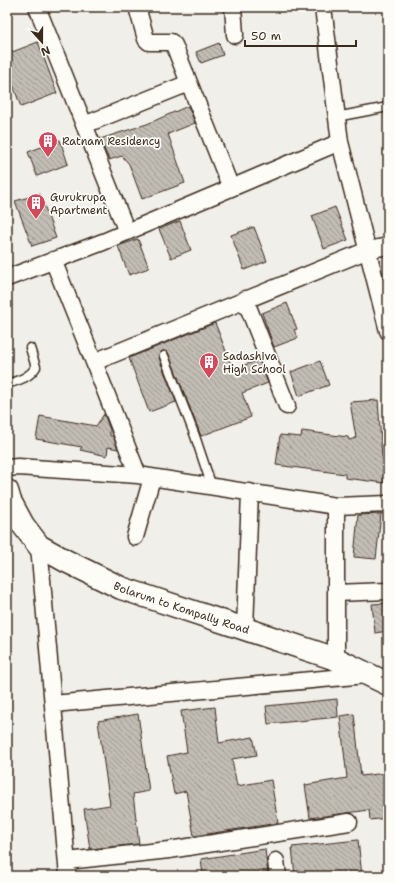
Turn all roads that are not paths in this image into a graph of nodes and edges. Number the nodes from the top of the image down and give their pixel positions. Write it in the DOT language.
graph roads {
  1 [pos="37,7"];
  2 [pos="137,7"];
  3 [pos="233,7"];
  4 [pos="323,7"];
  5 [pos="235,35"];
  6 [pos="189,83"];
  7 [pos="388,107"];
  8 [pos="336,118"];
  9 [pos="84,125"];
  10 [pos="340,142"];
  11 [pos="231,188"];
  12 [pos="127,232"];
  13 [pos="388,246"];
  14 [pos="368,250"];
  15 [pos="53,260"];
  16 [pos="7,278"];
  17 [pos="245,299"];
  18 [pos="388,331"];
  19 [pos="30,348"];
  20 [pos="164,356"];
  21 [pos="94,362"];
  22 [pos="7,384"];
  23 [pos="287,406"];
  24 [pos="7,468"];
  25 [pos="145,476"];
  26 [pos="212,487"];
  27 [pos="7,491"];
  28 [pos="250,492"];
  29 [pos="388,504"];
  30 [pos="336,506"];
  31 [pos="135,537"];
  32 [pos="39,546"];
  33 [pos="388,591"];
  34 [pos="336,593"];
  35 [pos="245,628"];
  36 [pos="336,658"];
  37 [pos="366,675"];
  38 [pos="388,684"];
  39 [pos="53,704"];
  40 [pos="349,822"];
  41 [pos="68,868"];
  1 -- 9 [label="street"];
  2 -- 6 [label="street"];
  3 -- 5 [label="street"];
  4 -- 8 [label="street"];
  6 -- 9 [label="street"];
  6 -- 11 [label="street"];
  7 -- 8 [label="lane"];
  8 -- 10 [label="street"];
  9 -- 12 [label="street"];
  10 -- 11 [label="street"];
  10 -- 14 [label="street"];
  11 -- 12 [label="street"];
  12 -- 15 [label="street"];
  13 -- 14 [label="street"];
  14 -- 17 [label="street"];
  14 -- 18 [label="street"];
  15 -- 16 [label="street"];
  15 -- 21 [label="street"];
  17 -- 21 [label="street"];
  17 -- 23 [label="street"];
  19 -- 22 [label="lane"];
  20 -- 26 [label="lane"];
  21 -- 25 [label="street"];
  24 -- 25 [label="street"];
  25 -- 26 [label="street"];
  25 -- 31 [label="street"];
  26 -- 28 [label="street"];
  27 -- 32 [label="main road, Bolarum to Kompally Road"];
  28 -- 30 [label="street"];
  28 -- 35 [label="street"];
  29 -- 30 [label="street"];
  30 -- 34 [label="street"];
  32 -- 35 [label="main road, Bolarum to Kompally Road"];
  32 -- 39 [label="street"];
  33 -- 34 [label="street"];
  34 -- 36 [label="street"];
  35 -- 36 [label="main road, Bolarum to Kompally Road"];
  36 -- 37 [label="main road, Bolarum to Kompally Road"];
  37 -- 38 [label="main road, Bolarum to Kompally Road"];
  37 -- 39 [label="street"];
  39 -- 41 [label="street"];
  40 -- 41 [label="street"];
}
